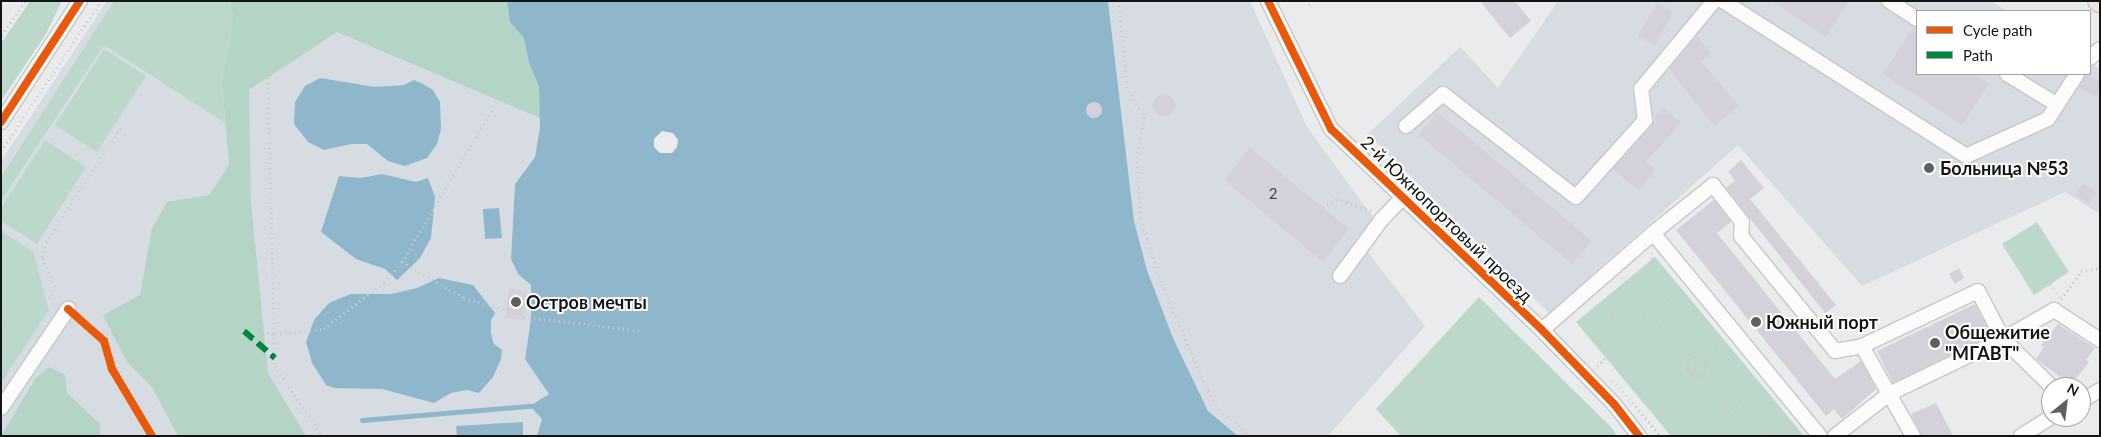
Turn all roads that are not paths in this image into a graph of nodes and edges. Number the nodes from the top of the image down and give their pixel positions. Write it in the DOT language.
graph roads {
  1 [pos="68,1"];
  2 [pos="80,1"];
  3 [pos="1268,1"];
  4 [pos="1714,1"];
  5 [pos="1724,1"];
  6 [pos="1889,1"];
  7 [pos="1916,18"];
  8 [pos="48,51"];
  9 [pos="2009,75"];
  10 [pos="2076,75"];
  11 [pos="2056,104"];
  12 [pos="1,122"];
  13 [pos="1406,126"];
  14 [pos="1403,197"];
  15 [pos="1653,233"];
  16 [pos="1340,276"];
  17 [pos="68,309"];
  18 [pos="1542,330"];
  19 [pos="2100,340"];
  20 [pos="1862,346"];
  21 [pos="2042,377"];
  22 [pos="1889,394"];
  23 [pos="1,408"];
  24 [pos="2041,424"];
  25 [pos="1639,436"];
  26 [pos="1820,436"];
  27 [pos="1836,436"];
  28 [pos="1913,436"];
  29 [pos="2020,436"];
  1 -- 8 [label="street"];
  2 -- 8 [label="street"];
  3 -- 14 [label="street, 2-й Южнопортовый проезд"];
  4 -- 13 [label="street"];
  5 -- 11 [label="street"];
  6 -- 7 [label="street"];
  8 -- 12 [label="street"];
  9 -- 11 [label="street"];
  10 -- 11 [label="street"];
  14 -- 16 [label="street"];
  14 -- 18 [label="street, 2-й Южнопортовый проезд"];
  15 -- 18 [label="street"];
  15 -- 20 [label="street"];
  15 -- 26 [label="street"];
  17 -- 23 [label="street"];
  18 -- 25 [label="street, 2-й Южнопортовый проезд"];
  19 -- 20 [label="street"];
  20 -- 22 [label="street"];
  21 -- 22 [label="street"];
  22 -- 27 [label="street"];
  22 -- 28 [label="street"];
  24 -- 29 [label="street"];
}
